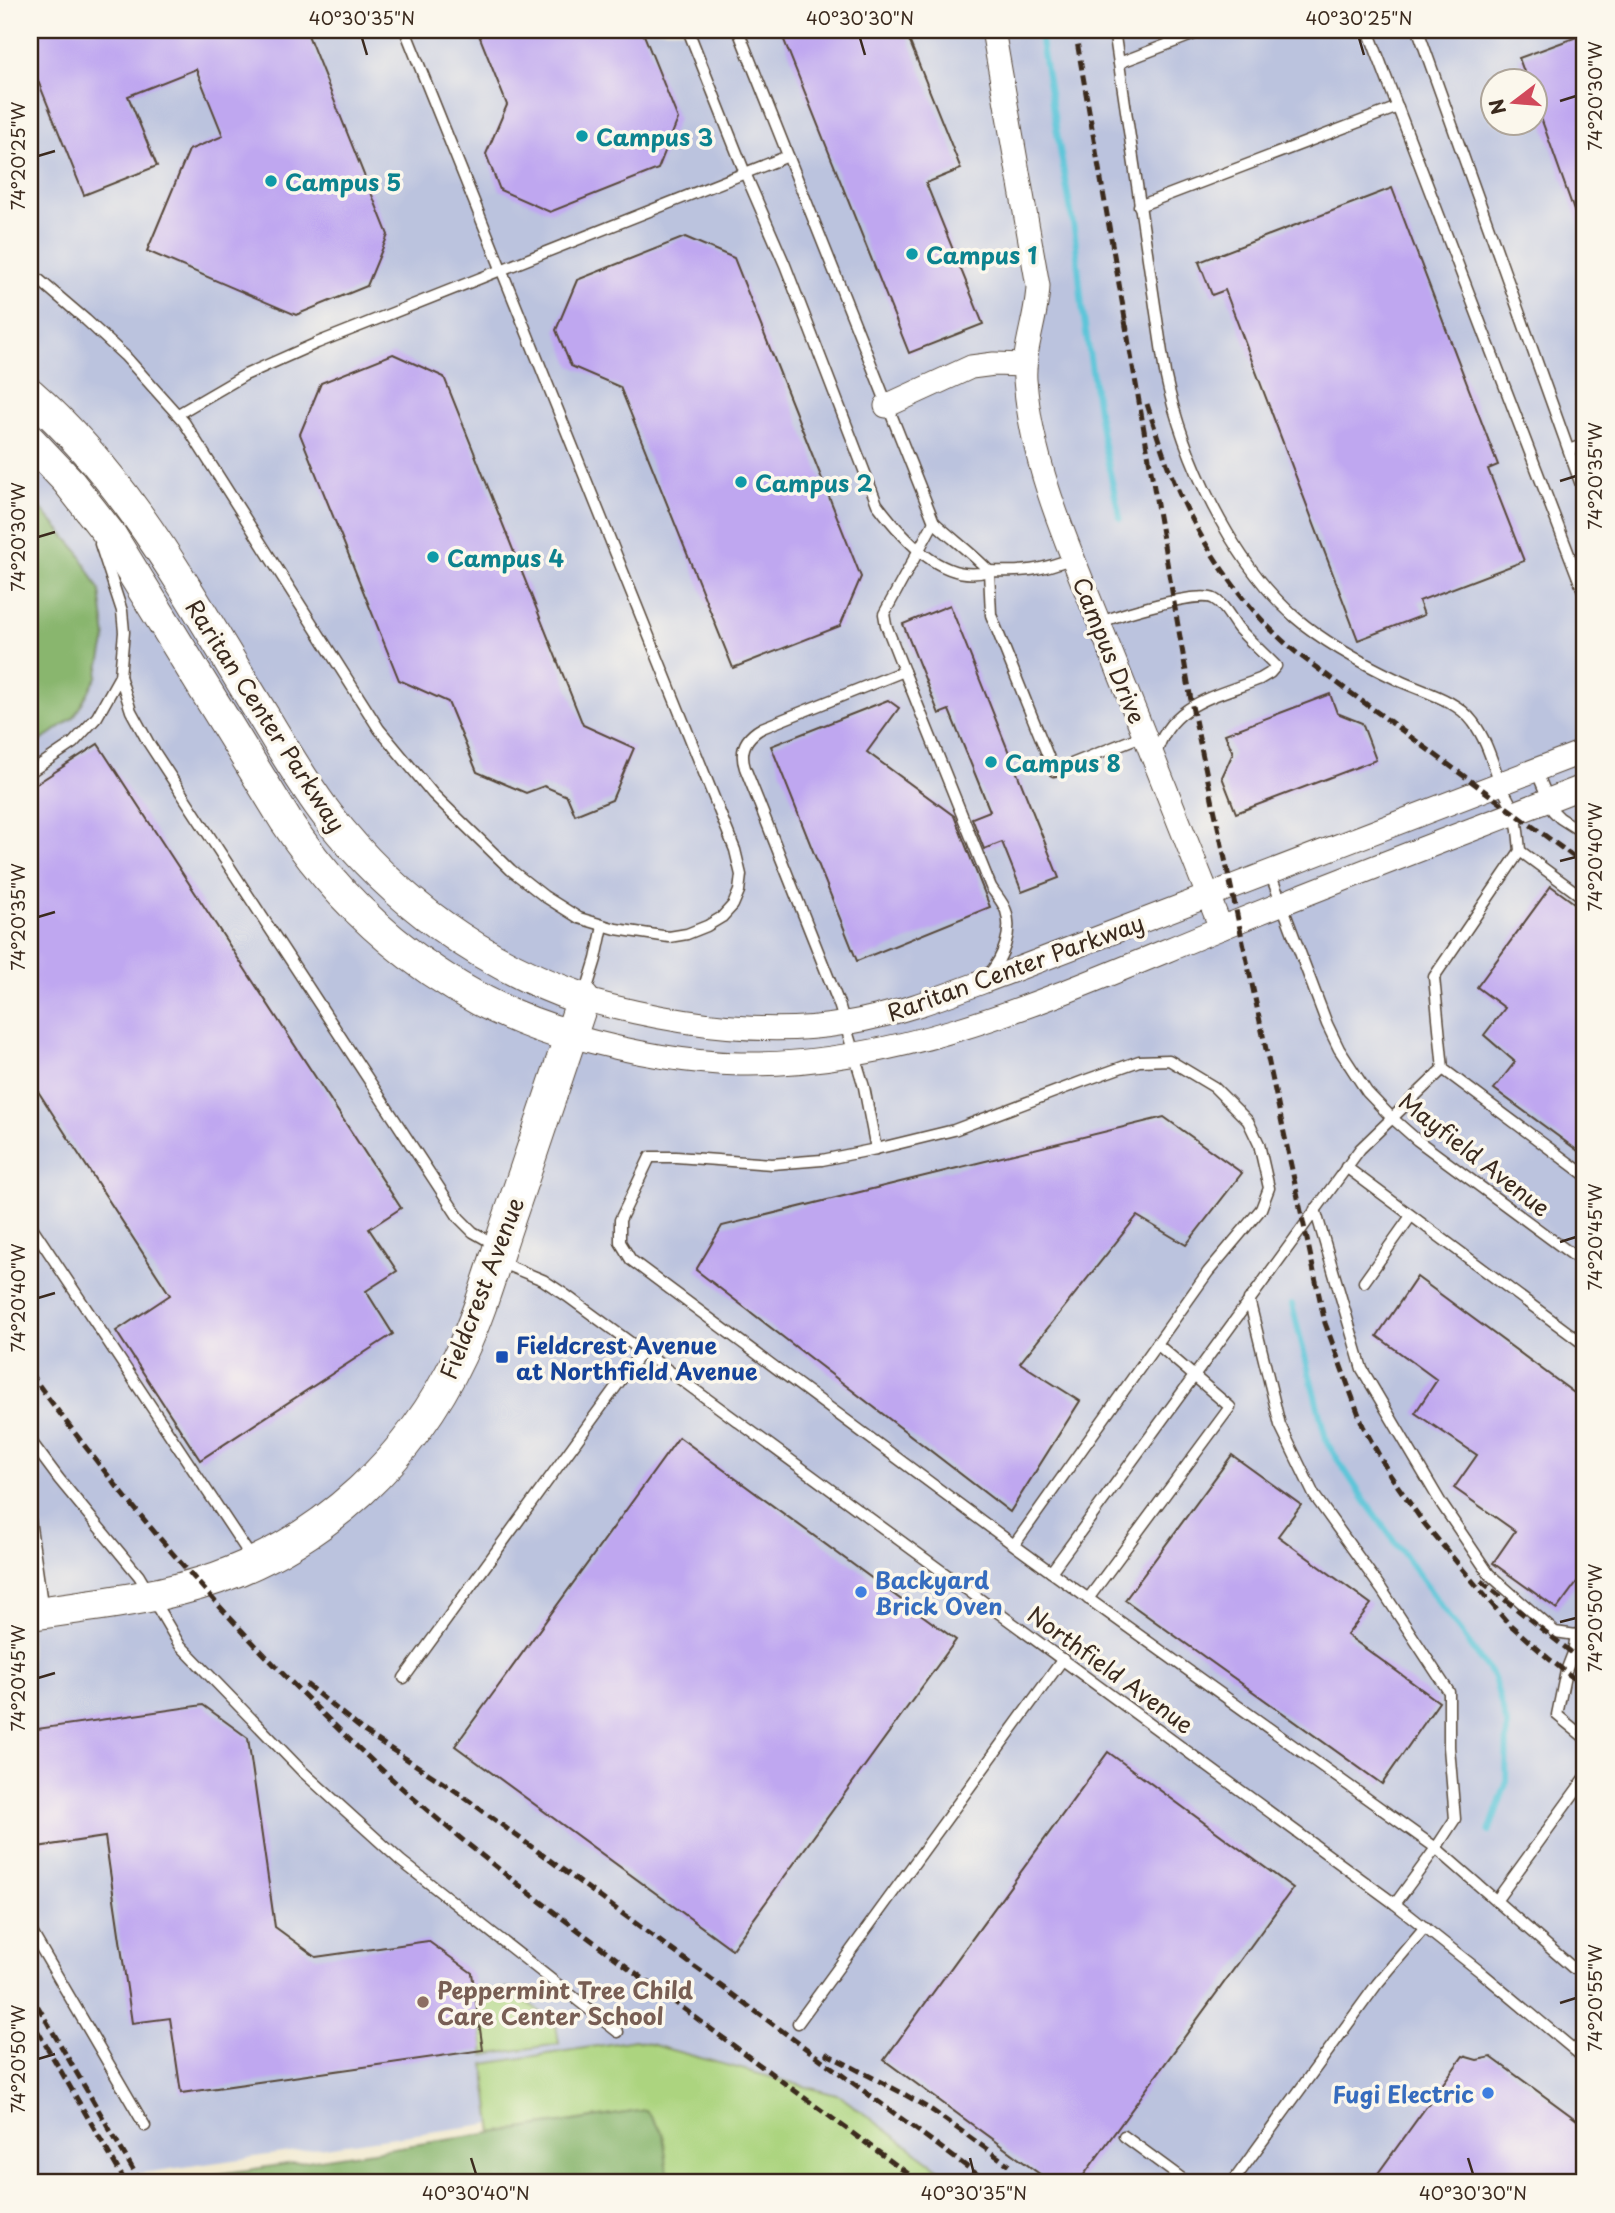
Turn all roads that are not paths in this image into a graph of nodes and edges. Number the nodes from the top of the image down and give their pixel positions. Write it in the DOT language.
graph roads {
  1 [pos="405,30"];
  2 [pos="688,30"];
  3 [pos="738,30"];
  4 [pos="993,30"];
  5 [pos="1114,30"];
  6 [pos="1205,30"];
  7 [pos="1368,30"];
  8 [pos="1421,31"];
  9 [pos="1119,63"];
  10 [pos="1398,107"];
  11 [pos="788,156"];
  12 [pos="745,173"];
  13 [pos="1139,206"];
  14 [pos="502,271"];
  15 [pos="30,272"];
  16 [pos="1025,365"];
  17 [pos="30,394"];
  18 [pos="886,405"];
  19 [pos="178,414"];
  20 [pos="30,441"];
  21 [pos="1585,444"];
  22 [pos="1569,450"];
  23 [pos="1585,496"];
  24 [pos="85,501"];
  25 [pos="934,522"];
  26 [pos="919,551"];
  27 [pos="1073,558"];
  28 [pos="989,571"];
  29 [pos="1585,596"];
  30 [pos="1100,623"];
  31 [pos="904,671"];
  32 [pos="120,676"];
  33 [pos="1144,735"];
  34 [pos="1585,751"];
  35 [pos="1155,761"];
  36 [pos="1536,770"];
  37 [pos="30,772"];
  38 [pos="1500,784"];
  39 [pos="1585,786"];
  40 [pos="1548,800"];
  41 [pos="1514,813"];
  42 [pos="1585,834"];
  43 [pos="1520,850"];
  44 [pos="1270,873"];
  45 [pos="1208,896"];
  46 [pos="1585,899"];
  47 [pos="1281,904"];
  48 [pos="603,926"];
  49 [pos="1221,928"];
  50 [pos="971,986"];
  51 [pos="583,999"];
  52 [pos="846,1023"];
  53 [pos="571,1036"];
  54 [pos="856,1054"];
  55 [pos="1443,1069"];
  56 [pos="1391,1117"];
  57 [pos="876,1149"];
  58 [pos="1346,1167"];
  59 [pos="1585,1175"];
  60 [pos="1315,1209"];
  61 [pos="1411,1216"];
  62 [pos="30,1224"];
  63 [pos="497,1254"];
  64 [pos="1585,1265"];
  65 [pos="1364,1282"];
  66 [pos="1249,1299"];
  67 [pos="1157,1344"];
  68 [pos="1585,1346"];
  69 [pos="642,1351"];
  70 [pos="1194,1374"];
  71 [pos="30,1440"];
  72 [pos="30,1520"];
  73 [pos="1014,1545"];
  74 [pos="255,1562"];
  75 [pos="1051,1572"];
  76 [pos="150,1595"];
  77 [pos="1088,1599"];
  78 [pos="36,1613"];
  79 [pos="1581,1632"];
  80 [pos="1063,1659"];
  81 [pos="404,1678"];
  82 [pos="1585,1738"];
  83 [pos="1585,1778"];
  84 [pos="1436,1848"];
  85 [pos="1496,1901"];
  86 [pos="1395,1904"];
  87 [pos="1425,1927"];
  88 [pos="30,1929"];
  89 [pos="1585,1967"];
  90 [pos="798,2023"];
  91 [pos="618,2032"];
  92 [pos="1585,2059"];
  93 [pos="145,2126"];
  94 [pos="1124,2136"];
  95 [pos="1188,2183"];
  96 [pos="1233,2183"];
  1 -- 14 [label="lane"];
  2 -- 12 [label="lane"];
  3 -- 11 [label="lane"];
  4 -- 16 [label="street, Campus Drive"];
  5 -- 9 [label="lane"];
  6 -- 9 [label="lane"];
  7 -- 10 [label="lane"];
  8 -- 22 [label="lane"];
  9 -- 13 [label="lane"];
  10 -- 13 [label="lane"];
  10 -- 29 [label="lane"];
  11 -- 12 [label="lane"];
  11 -- 18 [label="lane"];
  12 -- 14 [label="lane"];
  12 -- 26 [label="lane"];
  13 -- 38 [label="lane"];
  14 -- 19 [label="lane"];
  14 -- 48 [label="lane"];
  15 -- 19 [label="lane"];
  16 -- 18 [label="street"];
  16 -- 27 [label="street, Campus Drive"];
  17 -- 51 [label="street, Raritan Center Parkway"];
  18 -- 25 [label="lane"];
  19 -- 48 [label="lane"];
  20 -- 24 [label="street, Raritan Center Parkway"];
  21 -- 22 [label="lane"];
  22 -- 23 [label="lane"];
  24 -- 32 [label="lane"];
  24 -- 53 [label="street, Raritan Center Parkway"];
  25 -- 26 [label="lane"];
  25 -- 28 [label="lane"];
  26 -- 28 [label="lane"];
  26 -- 31 [label="lane"];
  27 -- 28 [label="lane"];
  27 -- 30 [label="street, Campus Drive"];
  28 -- 33 [label="lane"];
  30 -- 33 [label="street, Campus Drive"];
  30 -- 35 [label="lane"];
  31 -- 50 [label="lane"];
  31 -- 52 [label="lane"];
  32 -- 37 [label="lane"];
  32 -- 63 [label="lane, Northfield Avenue"];
  33 -- 35 [label="street, Campus Drive"];
  34 -- 36 [label="street, Raritan Center Parkway"];
  35 -- 45 [label="street, Campus Drive"];
  36 -- 38 [label="street, Raritan Center Parkway"];
  36 -- 40 [label="lane"];
  38 -- 41 [label="lane"];
  38 -- 44 [label="street, Raritan Center Parkway"];
  39 -- 40 [label="street, Raritan Center Parkway"];
  40 -- 41 [label="street, Raritan Center Parkway"];
  40 -- 42 [label="lane"];
  41 -- 43 [label="lane"];
  41 -- 47 [label="street, Raritan Center Parkway"];
  43 -- 46 [label="lane"];
  43 -- 55 [label="lane"];
  44 -- 45 [label="street, Raritan Center Parkway"];
  44 -- 47 [label="lane, Mayfield Avenue"];
  45 -- 49 [label="street, Campus Drive"];
  45 -- 50 [label="street, Raritan Center Parkway"];
  47 -- 49 [label="street, Raritan Center Parkway"];
  47 -- 56 [label="lane, Mayfield Avenue"];
  48 -- 51 [label="lane"];
  49 -- 54 [label="street, Raritan Center Parkway"];
  50 -- 52 [label="street, Raritan Center Parkway"];
  51 -- 52 [label="street, Raritan Center Parkway"];
  51 -- 53 [label="street, Fieldcrest Avenue"];
  52 -- 54 [label="lane"];
  53 -- 54 [label="street, Raritan Center Parkway"];
  53 -- 63 [label="street, Fieldcrest Avenue"];
  54 -- 57 [label="lane"];
  55 -- 56 [label="lane"];
  55 -- 59 [label="lane"];
  56 -- 58 [label="lane"];
  56 -- 64 [label="lane, Mayfield Avenue"];
  57 -- 67 [label="lane"];
  57 -- 73 [label="lane"];
  58 -- 60 [label="lane"];
  58 -- 61 [label="lane"];
  60 -- 66 [label="lane"];
  60 -- 79 [label="lane"];
  61 -- 65 [label="lane"];
  61 -- 68 [label="lane"];
  62 -- 74 [label="lane"];
  63 -- 69 [label="lane, Northfield Avenue"];
  63 -- 74 [label="street, Fieldcrest Avenue"];
  66 -- 70 [label="lane"];
  66 -- 84 [label="lane"];
  67 -- 70 [label="lane"];
  67 -- 73 [label="lane"];
  69 -- 80 [label="lane, Northfield Avenue"];
  69 -- 81 [label="lane"];
  70 -- 75 [label="lane"];
  70 -- 77 [label="lane"];
  71 -- 76 [label="lane"];
  72 -- 78 [label="lane"];
  73 -- 75 [label="lane"];
  74 -- 76 [label="street, Fieldcrest Avenue"];
  75 -- 77 [label="lane"];
  76 -- 78 [label="street, Fieldcrest Avenue"];
  76 -- 91 [label="lane"];
  77 -- 84 [label="lane"];
  79 -- 82 [label="lane"];
  80 -- 86 [label="lane, Northfield Avenue"];
  80 -- 90 [label="lane"];
  83 -- 85 [label="lane"];
  84 -- 85 [label="lane"];
  84 -- 86 [label="lane"];
  85 -- 89 [label="lane"];
  86 -- 87 [label="lane, Northfield Avenue"];
  87 -- 92 [label="lane, Northfield Avenue"];
  87 -- 96 [label="lane"];
  88 -- 93 [label="lane"];
  94 -- 95 [label="lane"];
}
